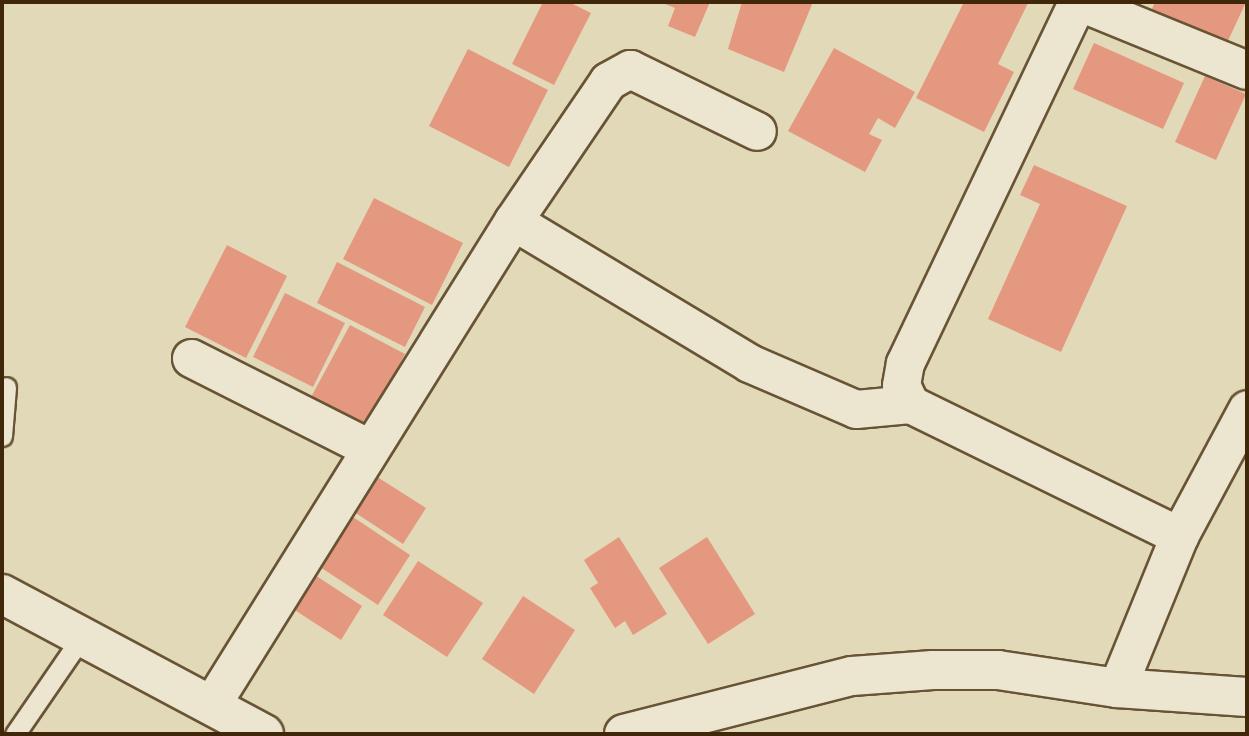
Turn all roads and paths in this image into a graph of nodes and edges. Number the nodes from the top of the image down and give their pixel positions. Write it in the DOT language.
graph roads {
  1 [pos="1078,2"];
  2 [pos="1247,70"];
  3 [pos="757,131"];
  4 [pos="513,220"];
  5 [pos="191,358"];
  6 [pos="6,387"];
  7 [pos="910,404"];
  8 [pos="1247,409"];
  9 [pos="2,436"];
  10 [pos="369,448"];
  11 [pos="1179,536"];
  12 [pos="2,594"];
  13 [pos="79,641"];
  14 [pos="1117,688"];
  15 [pos="1247,697"];
  16 [pos="211,705"];
  17 [pos="671,730"];
  18 [pos="15,734"];
  19 [pos="264,734"];
  20 [pos="624,734"];
  1 -- 2 [label="street"];
  1 -- 7 [label="street"];
  3 -- 4 [label="street"];
  4 -- 7 [label="street"];
  4 -- 10 [label="street"];
  5 -- 10 [label="street"];
  6 -- 9 [label="lane"];
  7 -- 11 [label="street"];
  8 -- 11 [label="street"];
  10 -- 16 [label="street"];
  11 -- 14 [label="street"];
  12 -- 13 [label="street"];
  13 -- 16 [label="street"];
  13 -- 18 [label="lane"];
  14 -- 15 [label="street"];
  14 -- 17 [label="street"];
  16 -- 19 [label="street"];
  17 -- 20 [label="street"];
}
